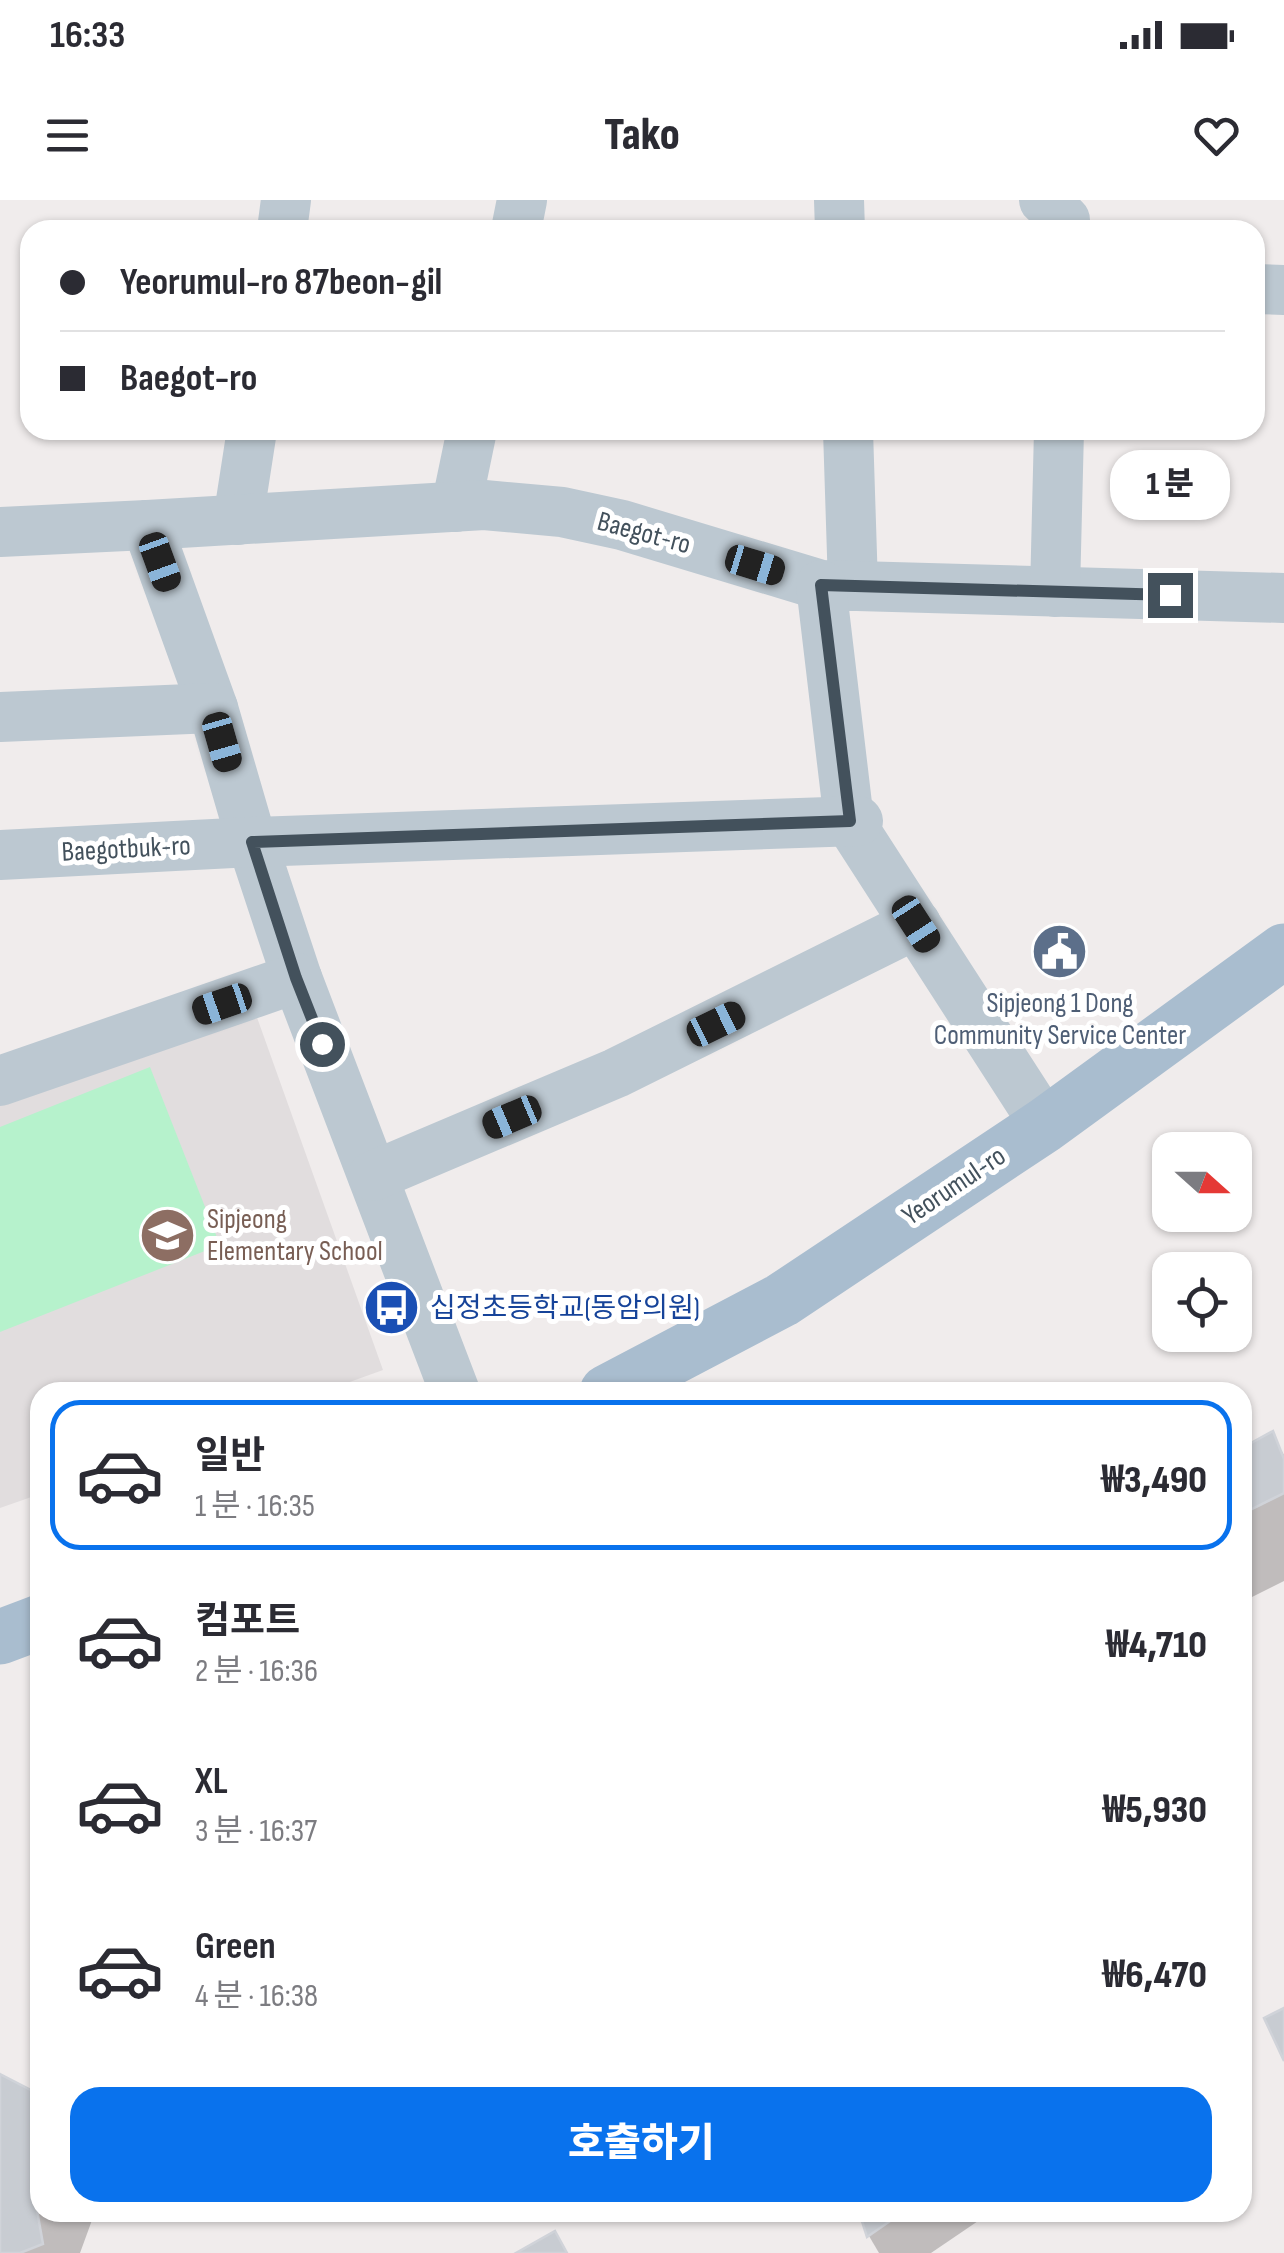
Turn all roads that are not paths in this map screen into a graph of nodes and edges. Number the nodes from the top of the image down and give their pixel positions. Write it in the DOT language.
graph roads {
  1 [pos="1044,200"];
  2 [pos="1065,220"];
  3 [pos="250,440"];
  4 [pos="470,440"];
  5 [pos="847,440"];
  6 [pos="1060,440"];
  7 [pos="456,507"];
  8 [pos="238,520"];
  9 [pos="147,526"];
  10 [pos="0,532"];
  11 [pos="837,585"];
  12 [pos="1055,592"];
  13 [pos="1284,598"];
  14 [pos="212,708"];
  15 [pos="0,717"];
  16 [pos="854,821"];
  17 [pos="252,842"];
  18 [pos="0,855"];
  19 [pos="916,924"];
  20 [pos="1284,951"];
  21 [pos="296,978"];
  22 [pos="0,1081"];
  23 [pos="1045,1125"];
  24 [pos="373,1176"];
  25 [pos="450,1382"];
  26 [pos="625,1382"];
  27 [pos="30,1626"];
  28 [pos="0,1637"];
  1 -- 2 [label="street"];
  3 -- 8 [label="street"];
  4 -- 7 [label="street"];
  5 -- 11 [label="street"];
  6 -- 12 [label="street"];
  7 -- 8 [label="street, Baegot-ro"];
  7 -- 11 [label="street, Baegot-ro"];
  8 -- 9 [label="street, Baegot-ro"];
  9 -- 10 [label="street, Baegot-ro"];
  9 -- 14 [label="street"];
  11 -- 12 [label="street, Baegot-ro"];
  11 -- 16 [label="street"];
  12 -- 13 [label="street, Baegot-ro"];
  14 -- 15 [label="street"];
  14 -- 17 [label="street"];
  16 -- 17 [label="street, Baegotbuk-ro"];
  16 -- 19 [label="street"];
  17 -- 18 [label="street, Baegotbuk-ro"];
  17 -- 21 [label="street"];
  19 -- 23 [label="street"];
  19 -- 24 [label="street"];
  20 -- 23 [label="main road, Yeorumul-ro"];
  21 -- 22 [label="street"];
  21 -- 24 [label="street"];
  23 -- 26 [label="main road, Yeorumul-ro"];
  24 -- 25 [label="street"];
  27 -- 28 [label="main road"];
}
